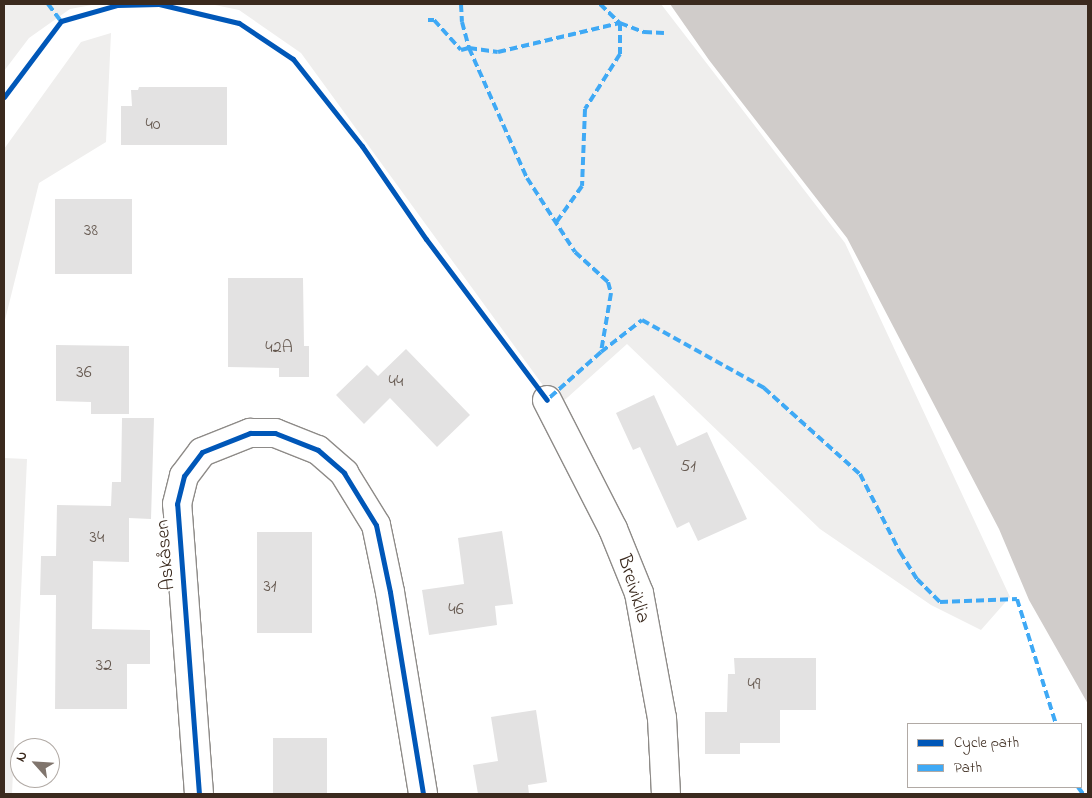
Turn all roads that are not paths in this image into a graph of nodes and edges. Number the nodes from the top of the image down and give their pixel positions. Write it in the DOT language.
graph roads {
  1 [pos="548,400"];
  2 [pos="199,794"];
  3 [pos="423,794"];
  4 [pos="666,794"];
  1 -- 4 [label="street, Breiviklia"];
  2 -- 3 [label="street, Askåsen"];
}
